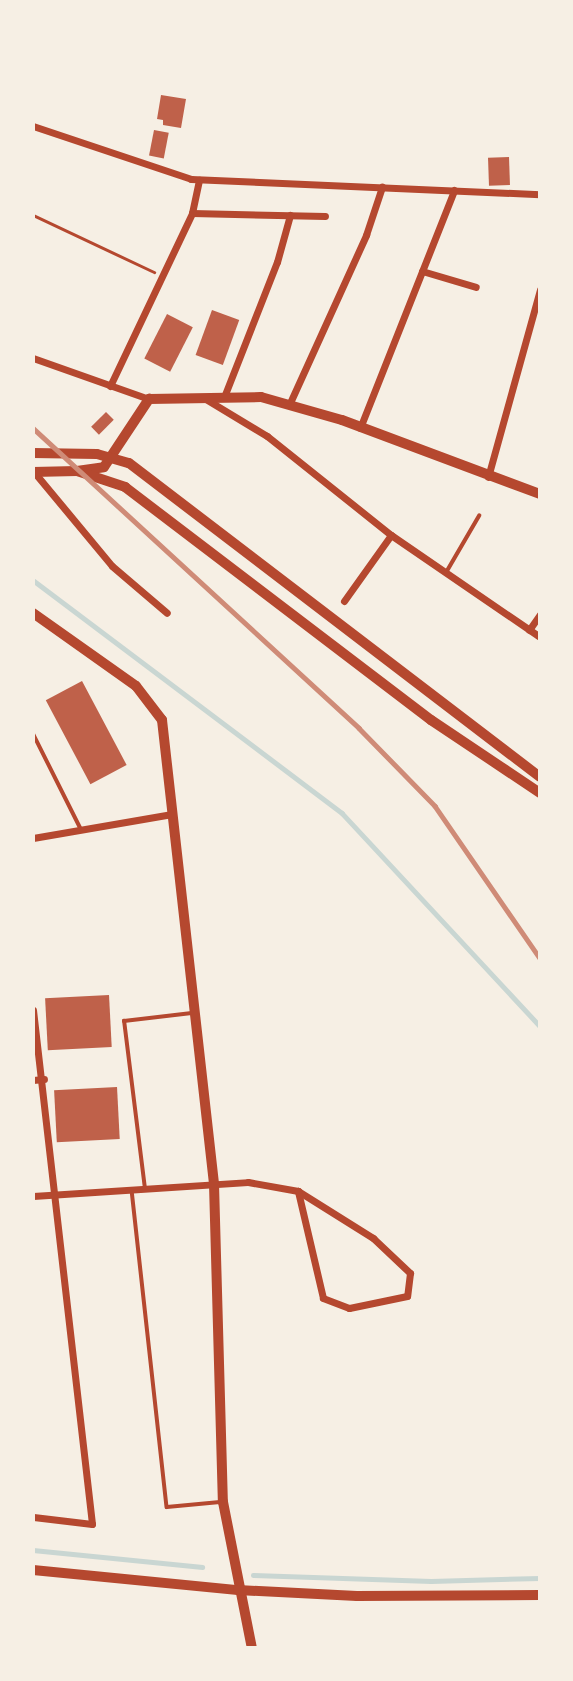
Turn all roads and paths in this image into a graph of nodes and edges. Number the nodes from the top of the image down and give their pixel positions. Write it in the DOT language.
graph roads {
  1 [pos="33,127"];
  2 [pos="199,180"];
  3 [pos="382,187"];
  4 [pos="454,190"];
  5 [pos="540,194"];
  6 [pos="191,213"];
  7 [pos="33,215"];
  8 [pos="290,215"];
  9 [pos="325,216"];
  10 [pos="422,271"];
  11 [pos="163,276"];
  12 [pos="476,287"];
  13 [pos="540,289"];
  14 [pos="33,358"];
  15 [pos="110,386"];
  16 [pos="224,397"];
  17 [pos="204,398"];
  18 [pos="149,399"];
  19 [pos="289,405"];
  20 [pos="360,428"];
  21 [pos="33,453"];
  22 [pos="111,457"];
  23 [pos="33,471"];
  24 [pos="77,471"];
  25 [pos="488,478"];
  26 [pos="540,494"];
  27 [pos="479,516"];
  28 [pos="391,535"];
  29 [pos="446,573"];
  30 [pos="344,601"];
  31 [pos="33,613"];
  32 [pos="167,613"];
  33 [pos="540,614"];
  34 [pos="529,630"];
  35 [pos="540,637"];
  36 [pos="33,733"];
  37 [pos="540,777"];
  38 [pos="540,793"];
  39 [pos="172,814"];
  40 [pos="82,831"];
  41 [pos="33,838"];
  42 [pos="33,1010"];
  43 [pos="197,1012"];
  44 [pos="44,1079"];
  45 [pos="33,1080"];
  46 [pos="214,1184"];
  47 [pos="145,1189"];
  48 [pos="131,1190"];
  49 [pos="299,1191"];
  50 [pos="53,1194"];
  51 [pos="33,1196"];
  52 [pos="223,1502"];
  53 [pos="33,1517"];
  54 [pos="33,1570"];
  55 [pos="238,1590"];
  56 [pos="540,1595"];
  57 [pos="252,1648"];
  1 -- 2 [label="street"];
  2 -- 3 [label="street"];
  2 -- 6 [label="street"];
  3 -- 4 [label="street"];
  3 -- 19 [label="street"];
  4 -- 5 [label="street"];
  4 -- 10 [label="street"];
  6 -- 8 [label="street"];
  6 -- 11 [label="street"];
  7 -- 11 [label="path"];
  8 -- 9 [label="street"];
  8 -- 16 [label="street"];
  10 -- 12 [label="street"];
  10 -- 20 [label="street"];
  11 -- 15 [label="street"];
  13 -- 25 [label="street"];
  14 -- 15 [label="street"];
  15 -- 18 [label="street"];
  16 -- 17 [label="street"];
  16 -- 19 [label="street"];
  17 -- 18 [label="street"];
  17 -- 28 [label="street"];
  18 -- 22 [label="street"];
  19 -- 20 [label="street"];
  20 -- 25 [label="street"];
  21 -- 22 [label="main road"];
  22 -- 24 [label="street"];
  22 -- 37 [label="main road"];
  23 -- 24 [label="main road"];
  23 -- 32 [label="street"];
  24 -- 38 [label="main road"];
  25 -- 26 [label="street"];
  27 -- 29 [label="lane"];
  28 -- 29 [label="street"];
  28 -- 30 [label="street"];
  29 -- 34 [label="street"];
  31 -- 39 [label="street"];
  33 -- 34 [label="street"];
  34 -- 35 [label="street"];
  36 -- 40 [label="lane"];
  39 -- 40 [label="street"];
  39 -- 43 [label="street"];
  40 -- 41 [label="street"];
  42 -- 44 [label="street"];
  43 -- 46 [label="street"];
  43 -- 47 [label="lane"];
  44 -- 45 [label="street"];
  44 -- 50 [label="street"];
  46 -- 47 [label="street"];
  46 -- 49 [label="street"];
  46 -- 52 [label="street"];
  47 -- 48 [label="street"];
  48 -- 50 [label="street"];
  48 -- 52 [label="lane"];
  49 -- 49 [label="street"];
  50 -- 51 [label="street"];
  50 -- 53 [label="street"];
  52 -- 55 [label="street"];
  54 -- 55 [label="street"];
  55 -- 56 [label="street"];
  55 -- 57 [label="street"];
}
